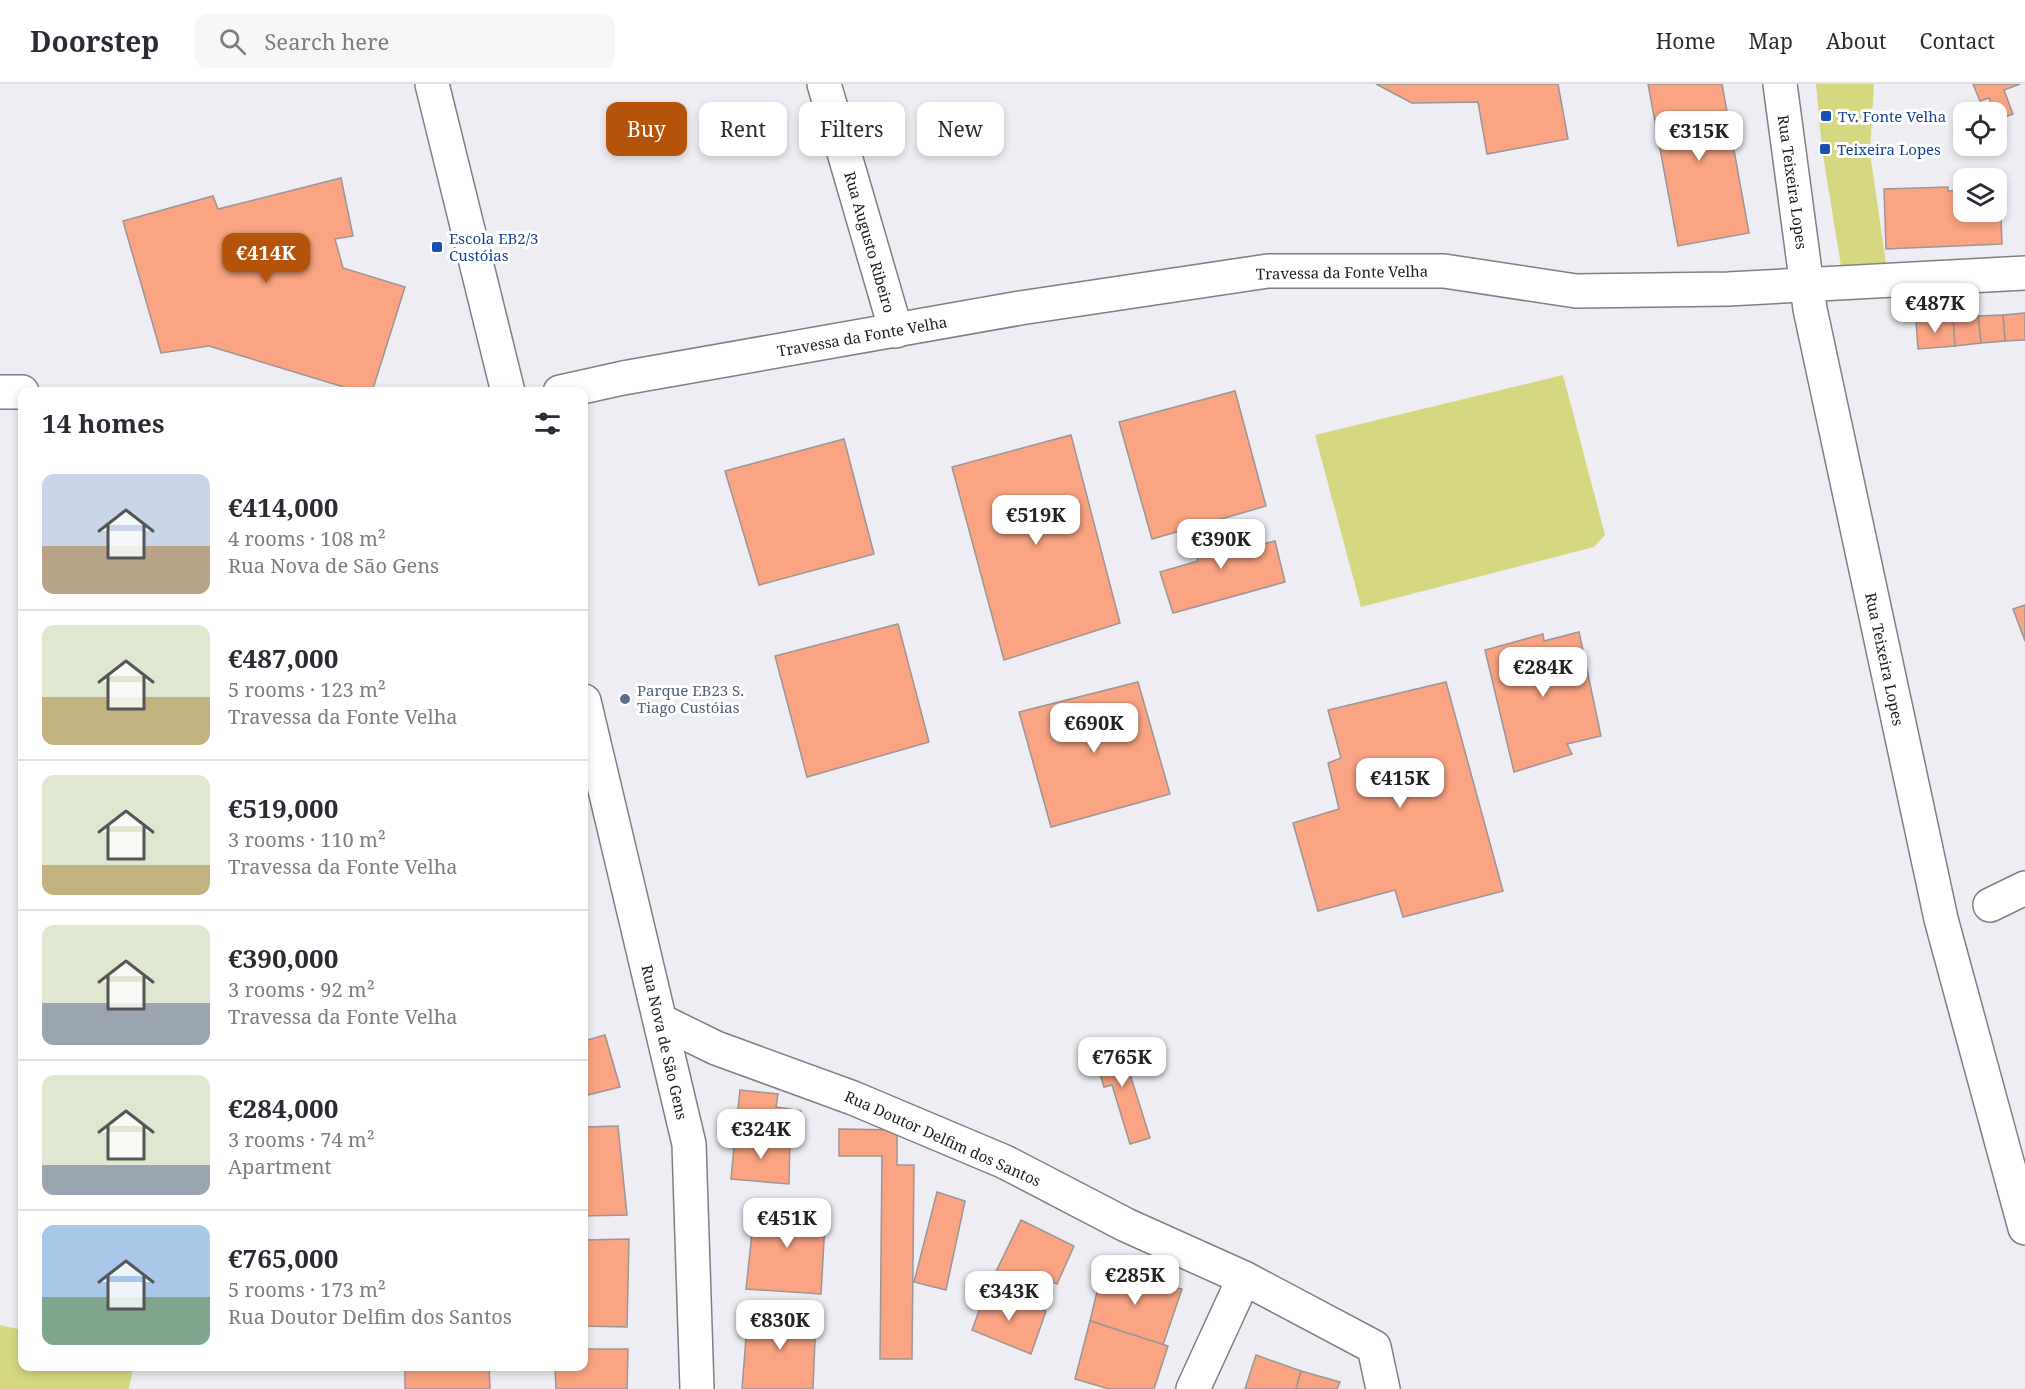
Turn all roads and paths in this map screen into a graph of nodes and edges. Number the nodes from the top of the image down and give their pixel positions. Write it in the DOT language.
graph roads {
  1 [pos="432,84"];
  2 [pos="824,84"];
  3 [pos="1780,84"];
  4 [pos="2025,273"];
  5 [pos="1807,285"];
  6 [pos="896,331"];
  7 [pos="507,387"];
  8 [pos="582,387"];
  9 [pos="0,392"];
  10 [pos="18,392"];
  11 [pos="588,718"];
  12 [pos="2025,888"];
  13 [pos="1990,905"];
  14 [pos="661,1022"];
  15 [pos="2025,1228"];
  16 [pos="1244,1278"];
  17 [pos="697,1389"];
  18 [pos="1193,1389"];
  19 [pos="1383,1389"];
  1 -- 7 [label="street"];
  2 -- 6 [label="street, Rua Augusto Ribeiro"];
  3 -- 5 [label="street, Rua Teixeira Lopes"];
  4 -- 5 [label="street, Travessa da Fonte Velha"];
  5 -- 6 [label="street, Travessa da Fonte Velha"];
  5 -- 15 [label="street, Rua Teixeira Lopes"];
  6 -- 8 [label="street, Travessa da Fonte Velha"];
  9 -- 10 [label="street"];
  11 -- 14 [label="street, Rua Nova de São Gens"];
  12 -- 13 [label="street"];
  14 -- 16 [label="street, Rua Doutor Delfim dos Santos"];
  14 -- 17 [label="street, Rua Nova de São Gens"];
  16 -- 18 [label="street"];
  16 -- 19 [label="street, Rua Doutor Delfim dos Santos"];
}
